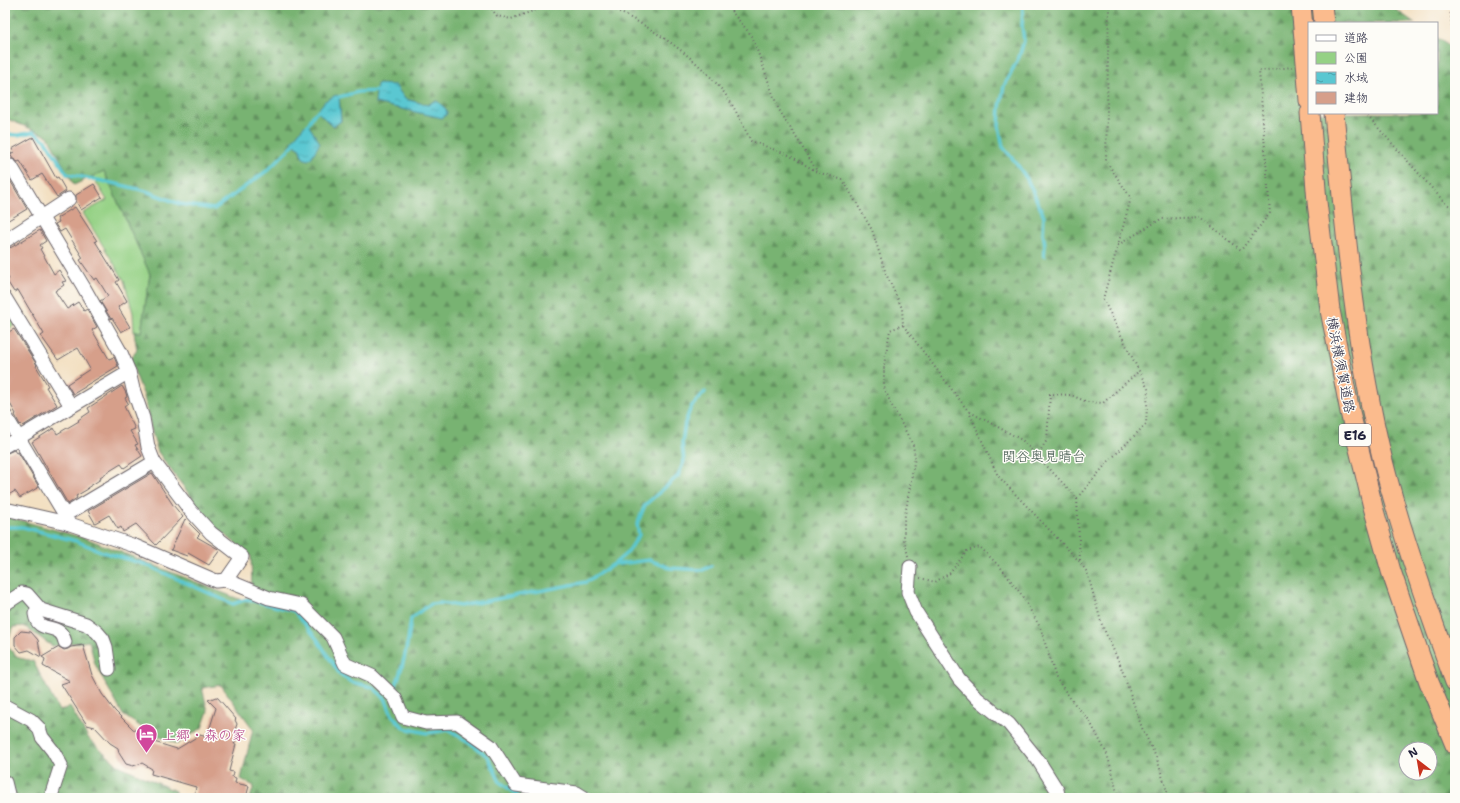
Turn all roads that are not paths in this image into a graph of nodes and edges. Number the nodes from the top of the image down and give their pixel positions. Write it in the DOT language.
graph roads {
  1 [pos="1301,5"];
  2 [pos="1322,5"];
  3 [pos="1324,22"];
  4 [pos="1308,96"];
  5 [pos="1310,114"];
  6 [pos="1334,114"];
  7 [pos="5,170"];
  8 [pos="69,200"];
  9 [pos="42,217"];
  10 [pos="5,241"];
  11 [pos="5,298"];
  12 [pos="129,372"];
  13 [pos="71,406"];
  14 [pos="5,415"];
  15 [pos="19,438"];
  16 [pos="5,446"];
  17 [pos="154,462"];
  18 [pos="5,509"];
  19 [pos="66,519"];
  20 [pos="910,567"];
  21 [pos="226,580"];
  22 [pos="5,604"];
  23 [pos="41,610"];
  24 [pos="65,642"];
  25 [pos="109,669"];
  26 [pos="1455,682"];
  27 [pos="5,706"];
  28 [pos="1455,745"];
  29 [pos="5,782"];
  30 [pos="10,798"];
  31 [pos="52,798"];
  32 [pos="585,798"];
  33 [pos="1060,798"];
  1 -- 4 [label="highway, bridge"];
  2 -- 3 [label="highway"];
  5 -- 28 [label="highway, 横浜横須賀道路 / E16"];
  6 -- 26 [label="highway, 横浜横須賀道路 / E16"];
  7 -- 9 [label="street"];
  8 -- 9 [label="street"];
  9 -- 10 [label="street"];
  9 -- 12 [label="street"];
  11 -- 13 [label="street"];
  12 -- 13 [label="street"];
  12 -- 17 [label="street"];
  13 -- 15 [label="street"];
  14 -- 15 [label="street"];
  15 -- 16 [label="street"];
  15 -- 19 [label="street"];
  17 -- 19 [label="street"];
  17 -- 21 [label="street"];
  18 -- 19 [label="street"];
  19 -- 21 [label="street"];
  20 -- 33 [label="street"];
  21 -- 32 [label="street"];
  22 -- 23 [label="street"];
  23 -- 24 [label="street"];
  23 -- 25 [label="street"];
  27 -- 31 [label="street"];
  29 -- 30 [label="street"];
}
